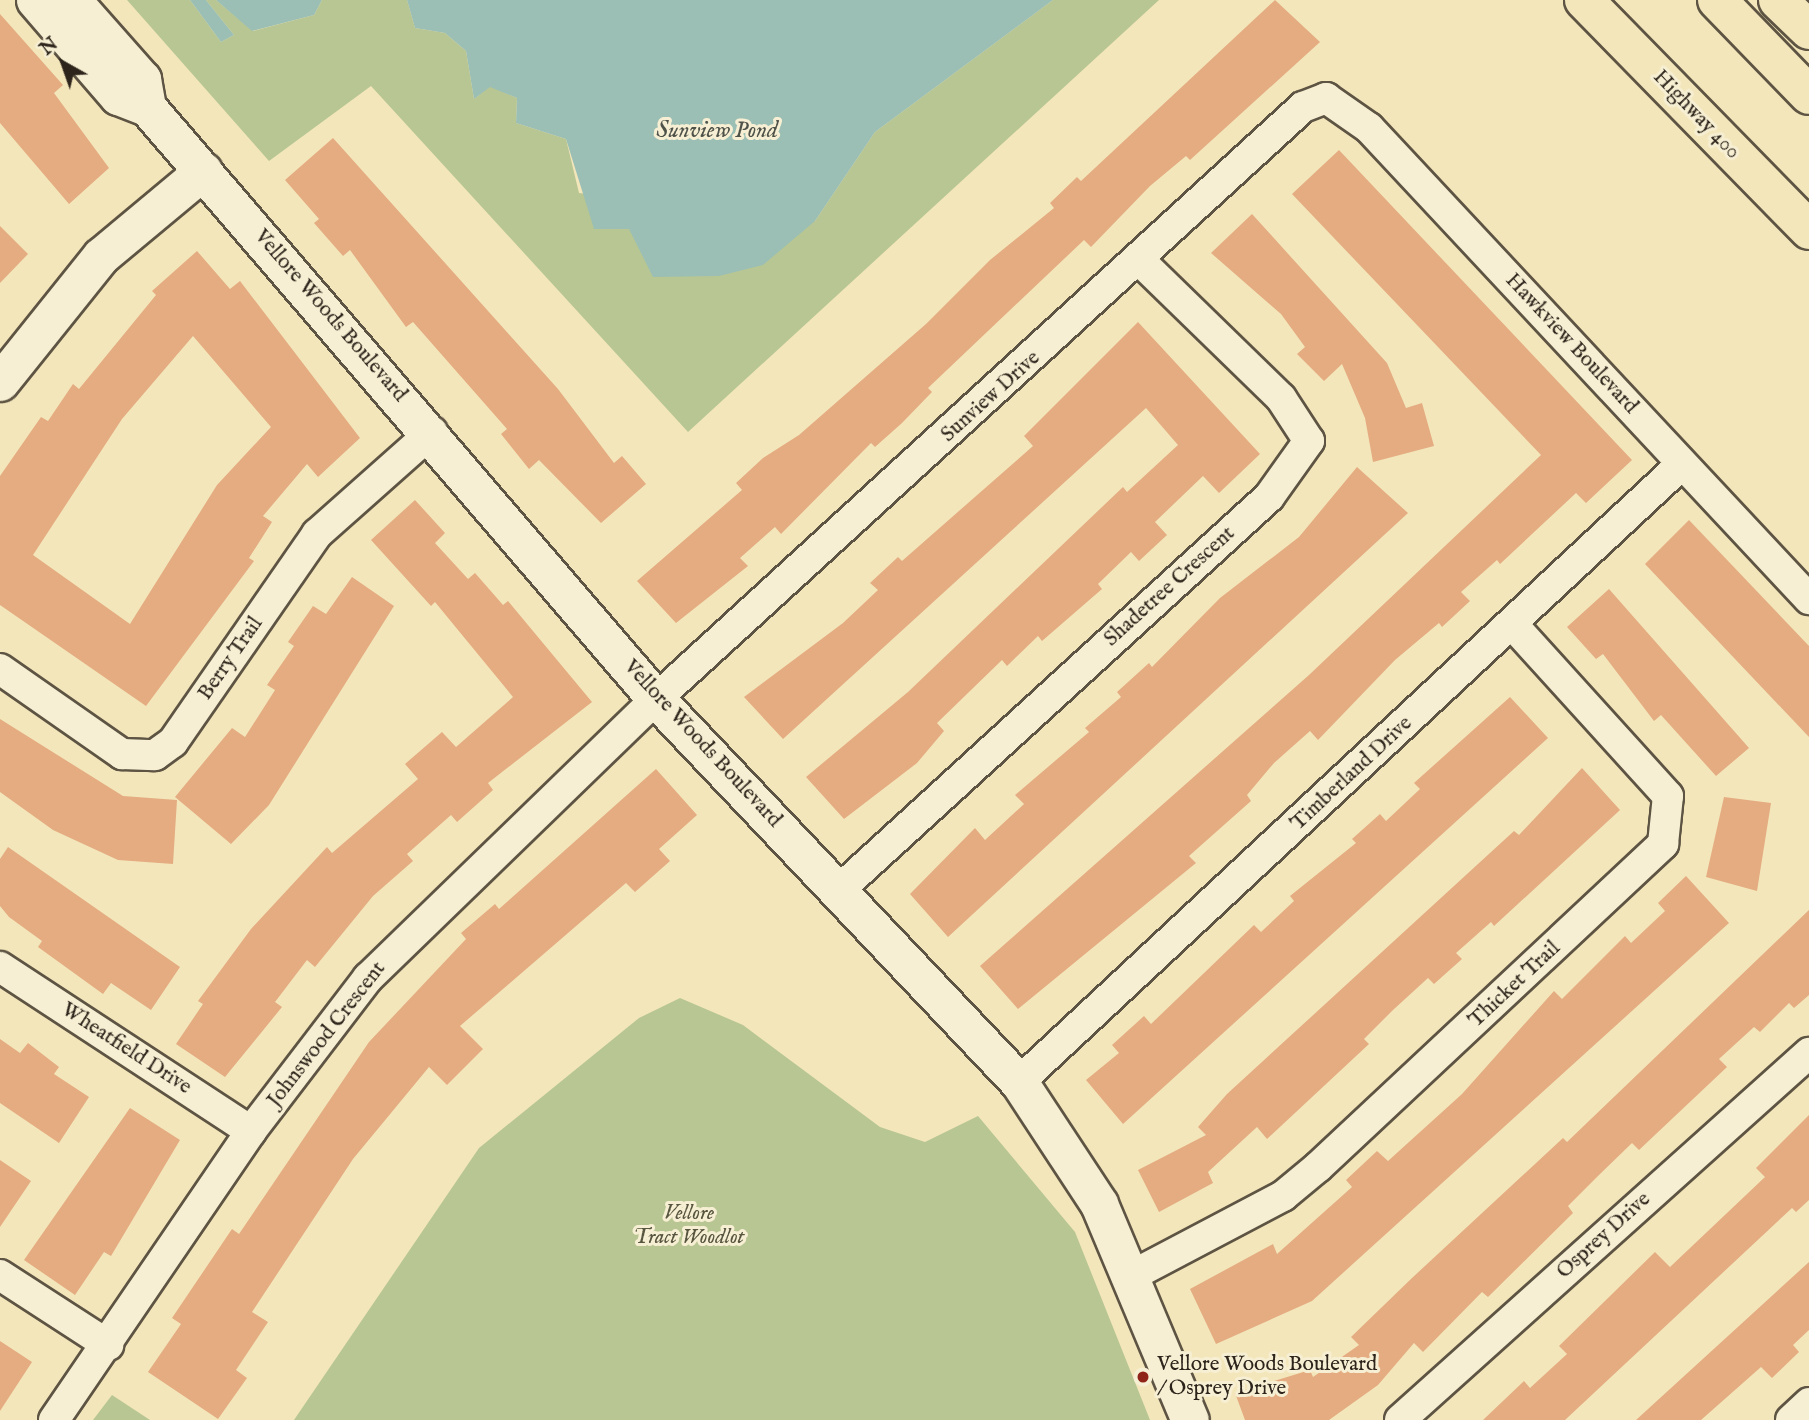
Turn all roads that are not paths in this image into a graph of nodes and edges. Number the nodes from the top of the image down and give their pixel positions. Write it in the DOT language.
graph roads {
  1 [pos="35,0"];
  2 [pos="72,0"];
  3 [pos="1584,0"];
  4 [pos="1717,0"];
  5 [pos="1778,0"];
  6 [pos="1809,30"];
  7 [pos="1809,95"];
  8 [pos="1326,98"];
  9 [pos="147,107"];
  10 [pos="203,171"];
  11 [pos="1809,231"];
  12 [pos="1141,262"];
  13 [pos="3,370"];
  14 [pos="432,432"];
  15 [pos="1682,464"];
  16 [pos="1809,599"];
  17 [pos="1513,625"];
  18 [pos="0,669"];
  19 [pos="656,699"];
  20 [pos="839,890"];
  21 [pos="0,967"];
  22 [pos="1809,1053"];
  23 [pos="1019,1082"];
  24 [pos="251,1131"];
  25 [pos="0,1275"];
  26 [pos="1133,1275"];
  27 [pos="108,1345"];
  28 [pos="1809,1403"];
  29 [pos="54,1420"];
  30 [pos="1190,1420"];
  31 [pos="1400,1420"];
  32 [pos="1791,1420"];
  1 -- 9 [label="street, Vellore Woods Boulevard"];
  2 -- 9 [label="street, Vellore Woods Boulevard"];
  3 -- 11 [label="highway, Highway 400"];
  4 -- 7 [label="highway"];
  5 -- 6 [label="highway"];
  8 -- 12 [label="street, Sunview Drive"];
  8 -- 15 [label="street, Hawkview Boulevard"];
  9 -- 10 [label="street, Vellore Woods Boulevard"];
  10 -- 13 [label="street"];
  10 -- 14 [label="street, Vellore Woods Boulevard"];
  12 -- 19 [label="street, Sunview Drive"];
  12 -- 20 [label="street, Shadetree Crescent"];
  14 -- 18 [label="street, Berry Trail"];
  14 -- 19 [label="street, Vellore Woods Boulevard"];
  15 -- 16 [label="street, Hawkview Boulevard"];
  15 -- 17 [label="street, Timberland Drive"];
  17 -- 23 [label="street, Timberland Drive"];
  17 -- 26 [label="street, Thicket Trail"];
  19 -- 20 [label="street, Vellore Woods Boulevard"];
  19 -- 24 [label="street, Johnswood Crescent"];
  20 -- 23 [label="street, Vellore Woods Boulevard"];
  21 -- 24 [label="street, Wheatfield Drive"];
  22 -- 31 [label="street, Osprey Drive"];
  23 -- 26 [label="street, Vellore Woods Boulevard"];
  24 -- 27 [label="street, Johnswood Crescent"];
  25 -- 27 [label="street"];
  26 -- 30 [label="street, Vellore Woods Boulevard"];
  27 -- 29 [label="street, Johnswood Crescent"];
  28 -- 32 [label="street"];
}
